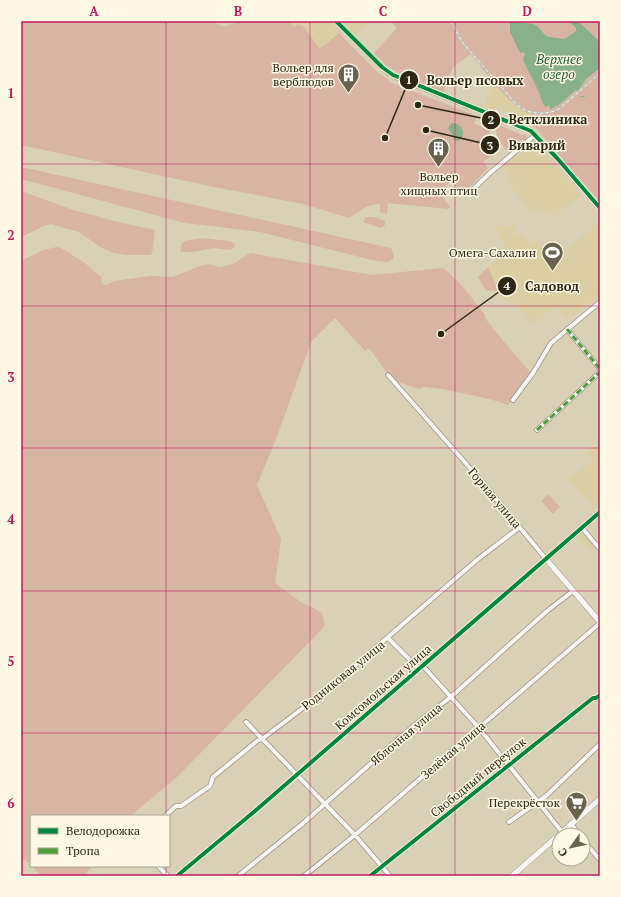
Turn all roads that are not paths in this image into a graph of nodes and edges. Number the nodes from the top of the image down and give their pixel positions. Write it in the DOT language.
graph roads {
  1 [pos="336,21"];
  2 [pos="535,135"];
  3 [pos="469,193"];
  4 [pos="600,208"];
  5 [pos="600,302"];
  6 [pos="567,329"];
  7 [pos="600,369"];
  8 [pos="600,372"];
  9 [pos="388,375"];
  10 [pos="513,400"];
  11 [pos="536,430"];
  12 [pos="600,512"];
  13 [pos="520,527"];
  14 [pos="582,528"];
  15 [pos="600,549"];
  16 [pos="546,559"];
  17 [pos="573,591"];
  18 [pos="600,623"];
  19 [pos="388,638"];
  20 [pos="423,666"];
  21 [pos="419,669"];
  22 [pos="600,695"];
  23 [pos="452,696"];
  24 [pos="246,722"];
  25 [pos="479,728"];
  26 [pos="262,739"];
  27 [pos="600,744"];
  28 [pos="509,766"];
  29 [pos="297,774"];
  30 [pos="600,799"];
  31 [pos="538,802"];
  32 [pos="326,804"];
  33 [pos="166,815"];
  34 [pos="509,822"];
  35 [pos="571,823"];
  36 [pos="558,827"];
  37 [pos="567,827"];
  38 [pos="574,827"];
  39 [pos="355,835"];
  40 [pos="551,842"];
  41 [pos="591,849"];
  42 [pos="600,860"];
  43 [pos="159,867"];
  44 [pos="382,867"];
  45 [pos="168,876"];
  46 [pos="177,876"];
  47 [pos="238,876"];
  48 [pos="304,876"];
  49 [pos="370,876"];
  50 [pos="390,876"];
  51 [pos="512,876"];
  1 -- 2 [label="street"];
  2 -- 3 [label="street"];
  2 -- 4 [label="street"];
  5 -- 6 [label="street"];
  6 -- 7 [label="street"];
  6 -- 10 [label="street"];
  8 -- 11 [label="street"];
  9 -- 13 [label="street, Горная улица"];
  12 -- 14 [label="street, Комсомольская улица"];
  13 -- 16 [label="street, Горная улица"];
  13 -- 19 [label="street, Родниковая улица"];
  14 -- 15 [label="street"];
  14 -- 16 [label="street, Комсомольская улица"];
  16 -- 17 [label="street, Горная улица"];
  16 -- 20 [label="street, Комсомольская улица"];
  17 -- 18 [label="street, Горная улица"];
  17 -- 23 [label="street, Яблочная улица"];
  18 -- 25 [label="street, Зелёная улица"];
  19 -- 21 [label="street"];
  19 -- 26 [label="street, Родниковая улица"];
  20 -- 21 [label="street, Комсомольская улица"];
  20 -- 23 [label="street"];
  21 -- 29 [label="street, Комсомольская улица"];
  22 -- 28 [label="street, Свободный переулок"];
  23 -- 25 [label="street"];
  23 -- 32 [label="street, Яблочная улица"];
  24 -- 26 [label="street"];
  25 -- 28 [label="street"];
  25 -- 39 [label="street, Зелёная улица"];
  26 -- 29 [label="street"];
  26 -- 33 [label="street, Родниковая улица"];
  27 -- 31 [label="street"];
  28 -- 31 [label="street"];
  28 -- 44 [label="street, Свободный переулок"];
  29 -- 32 [label="street"];
  29 -- 46 [label="street, Комсомольская улица"];
  30 -- 35 [label="street"];
  31 -- 34 [label="street"];
  31 -- 36 [label="street"];
  32 -- 39 [label="street"];
  32 -- 47 [label="street, Яблочная улица"];
  35 -- 37 [label="street"];
  35 -- 38 [label="street"];
  39 -- 44 [label="street"];
  39 -- 48 [label="street, Зелёная улица"];
  40 -- 51 [label="street"];
  41 -- 42 [label="street"];
  43 -- 45 [label="street"];
  44 -- 49 [label="street, Свободный переулок"];
  44 -- 50 [label="street"];
}
